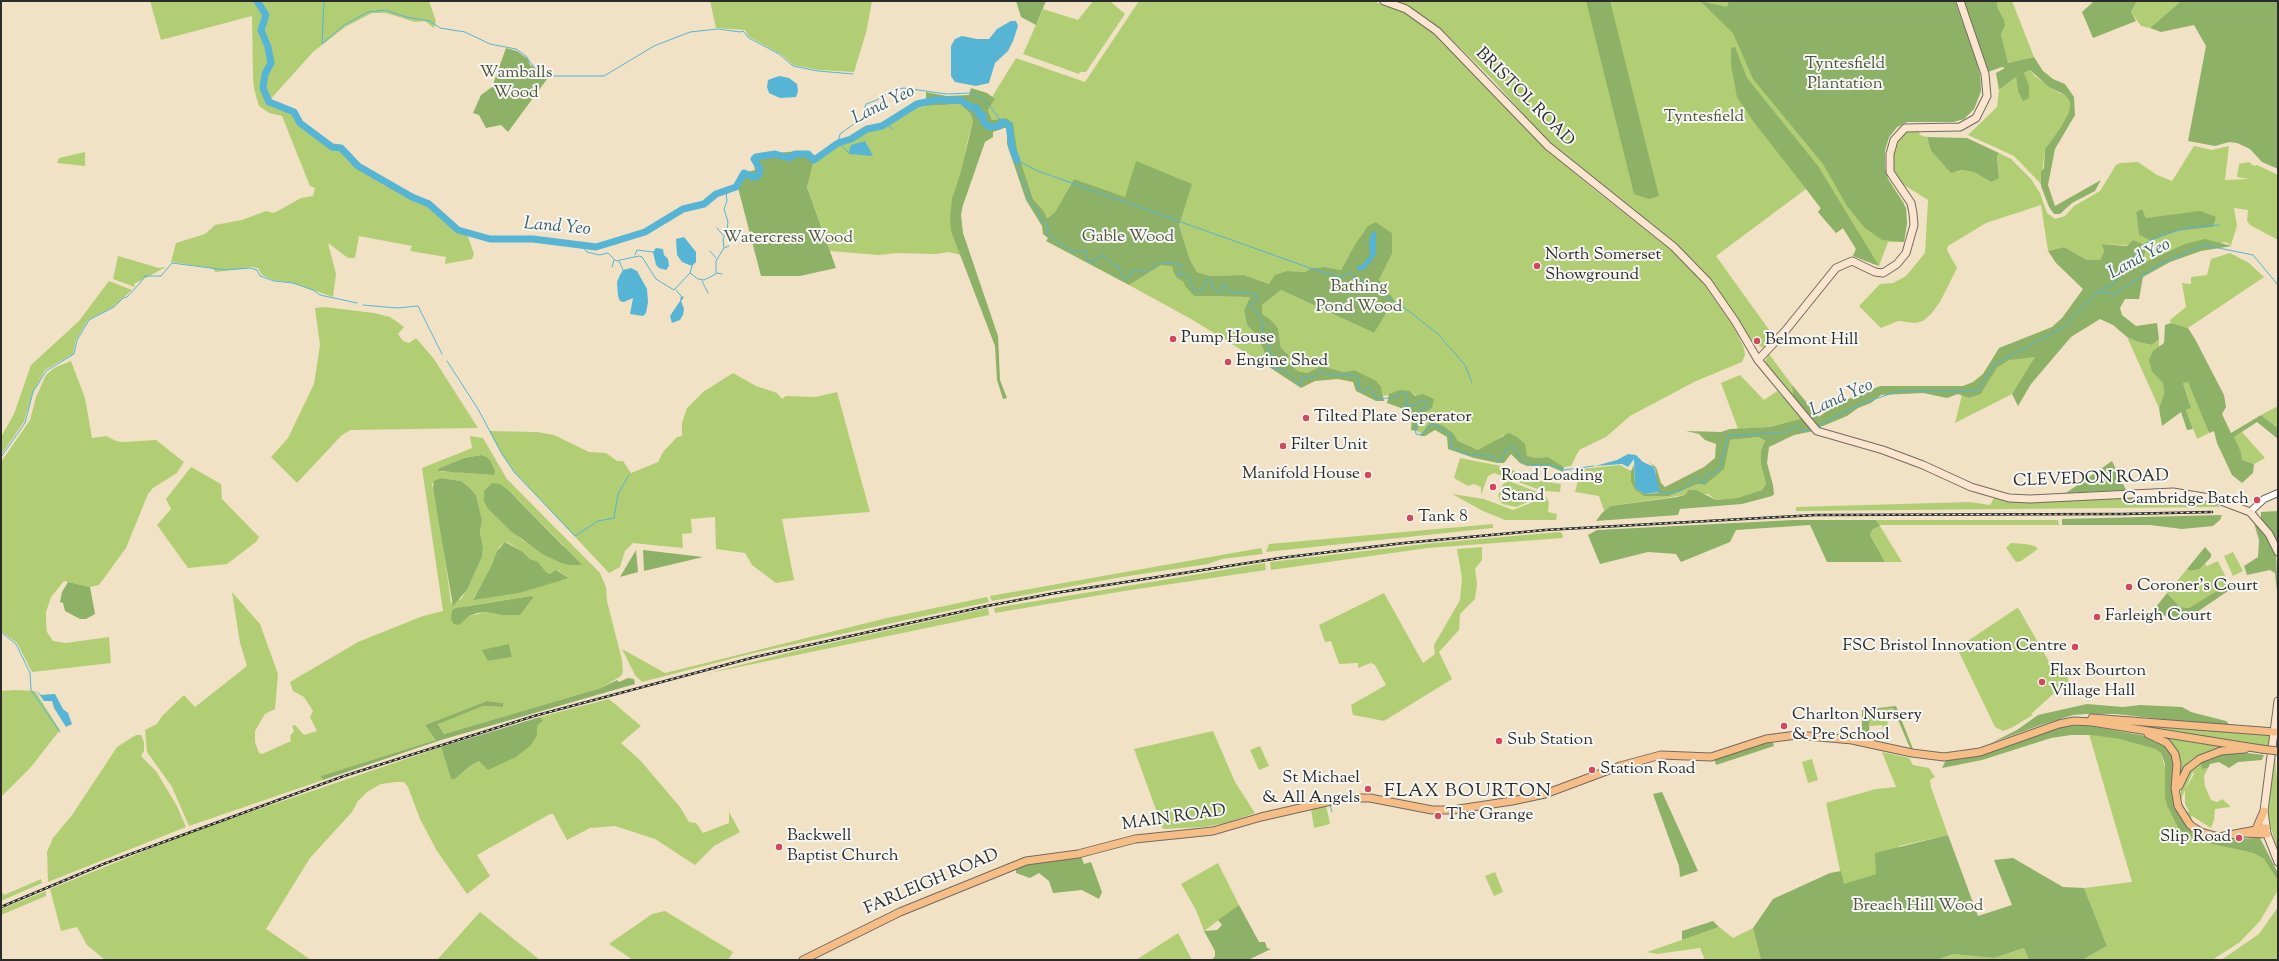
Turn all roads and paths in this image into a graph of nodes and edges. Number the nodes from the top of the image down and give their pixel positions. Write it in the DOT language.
graph roads {
  1 [pos="1384,1"];
  2 [pos="1960,1"];
  3 [pos="1758,360"];
  4 [pos="2278,492"];
  5 [pos="2250,512"];
  6 [pos="2278,552"];
  7 [pos="2278,704"];
  8 [pos="2277,719"];
  9 [pos="2074,721"];
  10 [pos="2133,728"];
  11 [pos="2275,732"];
  12 [pos="2261,749"];
  13 [pos="2278,751"];
  14 [pos="2176,798"];
  15 [pos="2264,811"];
  16 [pos="2256,829"];
  17 [pos="2266,831"];
  18 [pos="2241,833"];
  19 [pos="1078,854"];
  20 [pos="2278,862"];
  21 [pos="803,960"];
  1 -- 3 [label="main road, BRISTOL ROAD"];
  2 -- 3 [label="main road"];
  3 -- 5 [label="main road, CLEVEDON ROAD"];
  4 -- 5 [label="street"];
  5 -- 6 [label="main road, CLEVEDON ROAD"];
  7 -- 8 [label="main road"];
  8 -- 11 [label="main road"];
  9 -- 10 [label="main road"];
  9 -- 11 [label="main road, MAIN ROAD"];
  9 -- 19 [label="main road, MAIN ROAD"];
  10 -- 12 [label="main road"];
  10 -- 14 [label="main road"];
  11 -- 15 [label="main road"];
  12 -- 13 [label="main road, bridge"];
  12 -- 14 [label="main road"];
  14 -- 18 [label="main road"];
  15 -- 16 [label="main road"];
  15 -- 17 [label="main road"];
  16 -- 17 [label="main road"];
  16 -- 18 [label="main road"];
  17 -- 18 [label="main road"];
  17 -- 20 [label="main road"];
  19 -- 21 [label="main road, FARLEIGH ROAD"];
}
